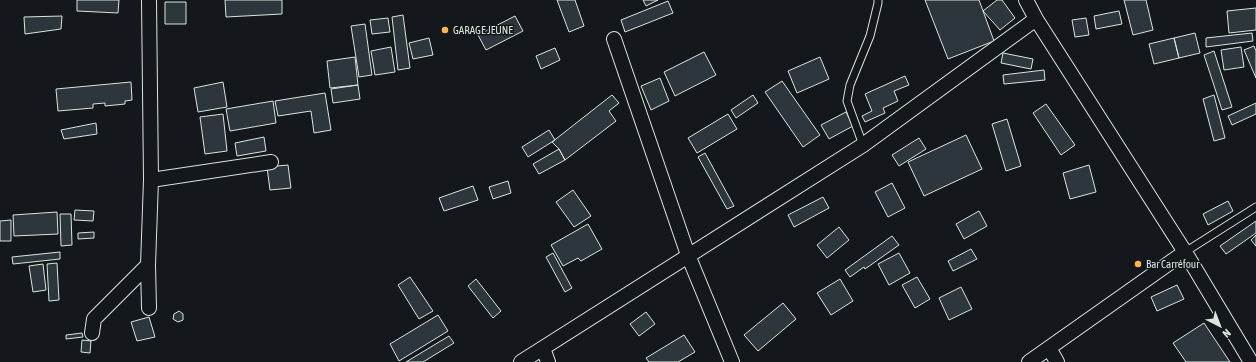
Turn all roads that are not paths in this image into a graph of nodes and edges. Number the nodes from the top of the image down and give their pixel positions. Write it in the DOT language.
graph roads {
  1 [pos="149,0"];
  2 [pos="878,0"];
  3 [pos="1026,0"];
  4 [pos="1036,19"];
  5 [pos="614,39"];
  6 [pos="863,145"];
  7 [pos="271,162"];
  8 [pos="151,180"];
  9 [pos="1256,207"];
  10 [pos="1185,252"];
  11 [pos="688,255"];
  12 [pos="148,265"];
  13 [pos="150,308"];
  14 [pos="92,333"];
  15 [pos="543,348"];
  16 [pos="1049,348"];
  17 [pos="521,362"];
  18 [pos="548,362"];
  19 [pos="732,362"];
  20 [pos="1029,362"];
  21 [pos="1057,362"];
  22 [pos="1251,362"];
  1 -- 8 [label="street"];
  2 -- 6 [label="lane"];
  3 -- 4 [label="street"];
  4 -- 6 [label="street"];
  4 -- 10 [label="street"];
  5 -- 11 [label="street"];
  6 -- 11 [label="street"];
  7 -- 8 [label="street"];
  8 -- 12 [label="street"];
  9 -- 10 [label="lane"];
  10 -- 16 [label="street"];
  10 -- 22 [label="street"];
  11 -- 15 [label="street"];
  11 -- 19 [label="street"];
  12 -- 13 [label="street"];
  12 -- 14 [label="street"];
  15 -- 17 [label="street"];
  15 -- 18 [label="street"];
  16 -- 20 [label="street"];
  16 -- 21 [label="street"];
}
